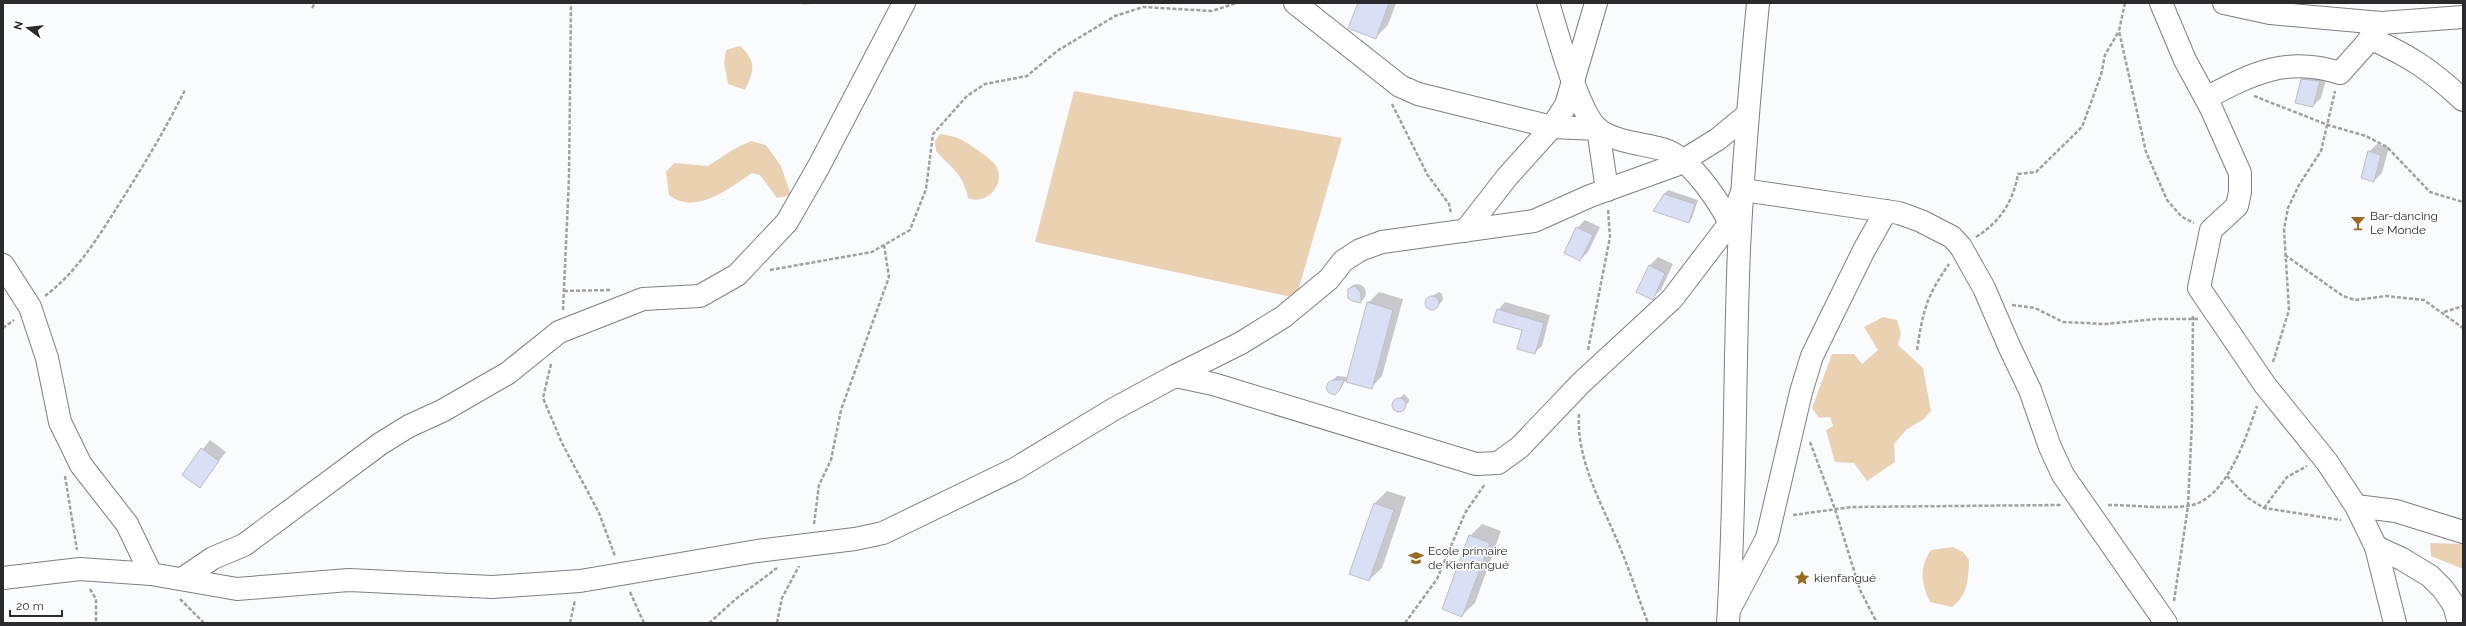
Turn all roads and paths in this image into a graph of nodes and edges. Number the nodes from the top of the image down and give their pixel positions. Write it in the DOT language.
graph roads {
  1 [pos="315,3"];
  2 [pos="803,3"];
  3 [pos="810,3"];
  4 [pos="904,3"];
  5 [pos="1236,3"];
  6 [pos="1295,3"];
  7 [pos="1548,3"];
  8 [pos="1596,3"];
  9 [pos="1758,3"];
  10 [pos="2125,3"];
  11 [pos="2161,3"];
  12 [pos="2224,3"];
  13 [pos="312,8"];
  14 [pos="2463,17"];
  15 [pos="2119,31"];
  16 [pos="2376,31"];
  17 [pos="2340,73"];
  18 [pos="1573,78"];
  19 [pos="2228,86"];
  20 [pos="185,90"];
  21 [pos="2206,98"];
  22 [pos="2463,100"];
  23 [pos="1391,102"];
  24 [pos="1747,115"];
  25 [pos="2328,124"];
  26 [pos="1552,127"];
  27 [pos="1598,129"];
  28 [pos="1683,161"];
  29 [pos="1607,190"];
  30 [pos="1743,190"];
  31 [pos="2463,202"];
  32 [pos="2288,208"];
  33 [pos="1886,211"];
  34 [pos="1730,222"];
  35 [pos="2211,230"];
  36 [pos="1460,231"];
  37 [pos="884,245"];
  38 [pos="1961,247"];
  39 [pos="1739,249"];
  40 [pos="2285,255"];
  41 [pos="3,265"];
  42 [pos="767,270"];
  43 [pos="2199,288"];
  44 [pos="2009,304"];
  45 [pos="2463,306"];
  46 [pos="30,307"];
  47 [pos="2443,312"];
  48 [pos="2192,319"];
  49 [pos="2220,321"];
  50 [pos="3,328"];
  51 [pos="2463,328"];
  52 [pos="1917,350"];
  53 [pos="1587,352"];
  54 [pos="1175,376"];
  55 [pos="1581,383"];
  56 [pos="1808,438"];
  57 [pos="2327,462"];
  58 [pos="1498,463"];
  59 [pos="64,468"];
  60 [pos="2227,476"];
  61 [pos="2082,505"];
  62 [pos="2188,506"];
  63 [pos="2264,508"];
  64 [pos="1835,509"];
  65 [pos="2360,515"];
  66 [pos="1772,518"];
  67 [pos="2463,532"];
  68 [pos="811,544"];
  69 [pos="2376,547"];
  70 [pos="780,566"];
  71 [pos="80,569"];
  72 [pos="151,574"];
  73 [pos="3,578"];
  74 [pos="182,579"];
  75 [pos="2170,615"];
  76 [pos="1729,617"];
  77 [pos="96,623"];
  78 [pos="709,623"];
  79 [pos="777,623"];
  80 [pos="1405,623"];
  81 [pos="1648,623"];
  82 [pos="1877,623"];
  83 [pos="2395,623"];
  84 [pos="2459,623"];
  1 -- 13 [label="path"];
  2 -- 3 [label="path"];
  4 -- 74 [label="street"];
  5 -- 37 [label="path"];
  6 -- 26 [label="street"];
  7 -- 18 [label="street"];
  8 -- 18 [label="street"];
  9 -- 24 [label="street"];
  10 -- 15 [label="path"];
  11 -- 21 [label="street"];
  12 -- 16 [label="street"];
  14 -- 16 [label="street"];
  15 -- 35 [label="path"];
  15 -- 38 [label="path"];
  16 -- 17 [label="street"];
  16 -- 22 [label="street"];
  17 -- 19 [label="street"];
  17 -- 25 [label="path"];
  18 -- 26 [label="street"];
  18 -- 27 [label="street"];
  19 -- 21 [label="street"];
  19 -- 25 [label="path"];
  20 -- 46 [label="path"];
  21 -- 35 [label="street"];
  23 -- 36 [label="path"];
  24 -- 28 [label="street"];
  24 -- 30 [label="street"];
  25 -- 31 [label="path"];
  25 -- 32 [label="path"];
  26 -- 27 [label="street"];
  26 -- 36 [label="street"];
  27 -- 28 [label="street"];
  27 -- 29 [label="street"];
  28 -- 29 [label="street"];
  28 -- 34 [label="street"];
  29 -- 36 [label="street"];
  29 -- 53 [label="path"];
  30 -- 33 [label="street"];
  30 -- 34 [label="street"];
  30 -- 39 [label="street"];
  33 -- 38 [label="street"];
  33 -- 66 [label="street"];
  34 -- 39 [label="street"];
  34 -- 55 [label="street"];
  35 -- 43 [label="street"];
  36 -- 54 [label="street"];
  37 -- 42 [label="path"];
  37 -- 68 [label="path"];
  38 -- 52 [label="path"];
  38 -- 61 [label="street"];
  39 -- 76 [label="street"];
  40 -- 47 [label="path"];
  41 -- 46 [label="street"];
  43 -- 48 [label="path"];
  43 -- 49 [label="street"];
  44 -- 48 [label="path"];
  45 -- 47 [label="path"];
  46 -- 50 [label="path"];
  46 -- 72 [label="street"];
  47 -- 51 [label="path"];
  48 -- 49 [label="path"];
  48 -- 62 [label="path"];
  49 -- 57 [label="street"];
  54 -- 58 [label="street"];
  54 -- 68 [label="street"];
  55 -- 58 [label="street"];
  55 -- 81 [label="path"];
  56 -- 64 [label="path"];
  57 -- 63 [label="path"];
  57 -- 65 [label="street"];
  58 -- 80 [label="path"];
  59 -- 71 [label="path"];
  60 -- 63 [label="path"];
  61 -- 62 [label="path"];
  61 -- 64 [label="path"];
  61 -- 75 [label="street"];
  62 -- 75 [label="path"];
  63 -- 65 [label="path"];
  64 -- 66 [label="path"];
  64 -- 82 [label="path"];
  65 -- 67 [label="street"];
  65 -- 69 [label="street"];
  66 -- 76 [label="street"];
  68 -- 74 [label="street"];
  68 -- 79 [label="path"];
  69 -- 83 [label="street"];
  69 -- 84 [label="street"];
  70 -- 78 [label="path"];
  71 -- 72 [label="street"];
  71 -- 73 [label="street"];
  71 -- 77 [label="path"];
  72 -- 74 [label="street"];
}
